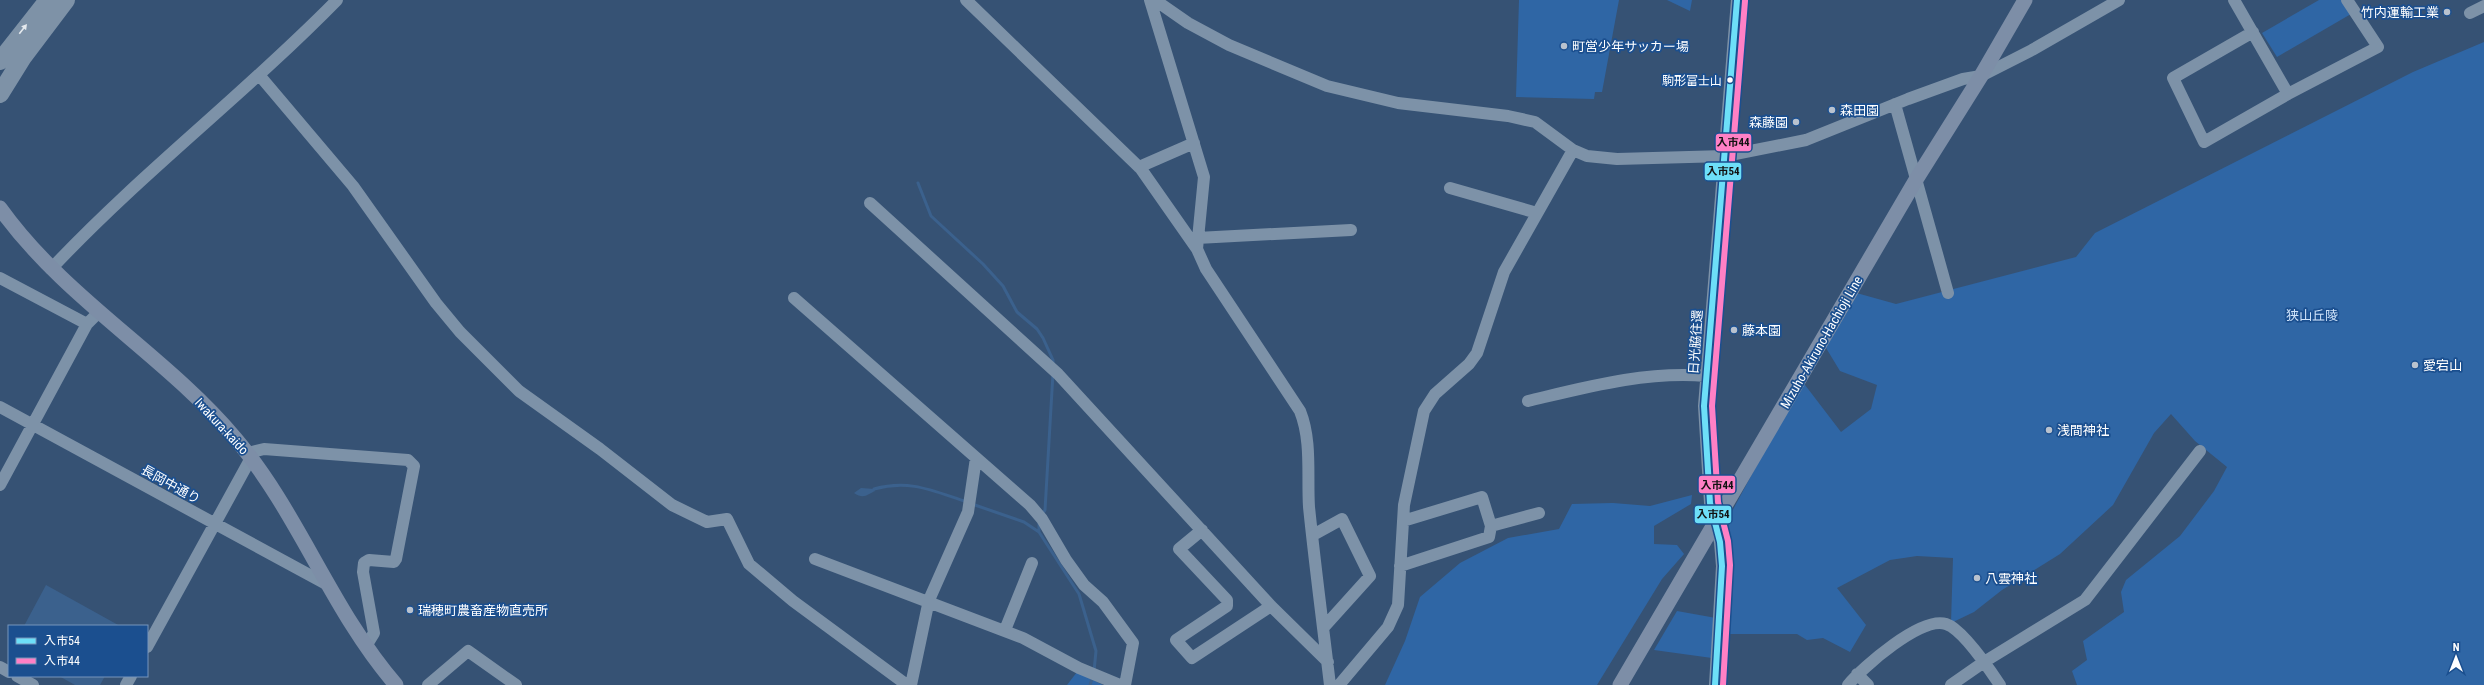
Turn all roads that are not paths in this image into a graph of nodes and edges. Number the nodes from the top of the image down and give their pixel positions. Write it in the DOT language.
graph roads {
  1 [pos="48,0"];
  2 [pos="66,0"];
  3 [pos="337,0"];
  4 [pos="966,0"];
  5 [pos="1150,0"];
  6 [pos="1155,0"];
  7 [pos="1737,0"];
  8 [pos="2025,0"];
  9 [pos="2119,0"];
  10 [pos="2347,0"];
  11 [pos="2236,1"];
  12 [pos="2484,6"];
  13 [pos="2470,13"];
  14 [pos="2253,32"];
  15 [pos="0,61"];
  16 [pos="260,76"];
  17 [pos="1982,76"];
  18 [pos="0,94"];
  19 [pos="2288,94"];
  20 [pos="1895,104"];
  21 [pos="1194,143"];
  22 [pos="1573,150"];
  23 [pos="1725,156"];
  24 [pos="1139,167"];
  25 [pos="1917,178"];
  26 [pos="1450,188"];
  27 [pos="870,203"];
  28 [pos="0,208"];
  29 [pos="1537,213"];
  30 [pos="1351,230"];
  31 [pos="1197,243"];
  32 [pos="51,269"];
  33 [pos="0,278"];
  34 [pos="1948,293"];
  35 [pos="794,298"];
  36 [pos="98,313"];
  37 [pos="87,324"];
  38 [pos="1706,376"];
  39 [pos="1528,400"];
  40 [pos="0,407"];
  41 [pos="33,425"];
  42 [pos="2200,451"];
  43 [pos="250,455"];
  44 [pos="976,458"];
  45 [pos="0,485"];
  46 [pos="1539,513"];
  47 [pos="1403,521"];
  48 [pos="1715,521"];
  49 [pos="214,524"];
  50 [pos="1491,526"];
  51 [pos="1202,530"];
  52 [pos="1313,536"];
  53 [pos="816,559"];
  54 [pos="1032,563"];
  55 [pos="1400,566"];
  56 [pos="328,586"];
  57 [pos="928,600"];
  58 [pos="1271,606"];
  59 [pos="1324,627"];
  60 [pos="1005,630"];
  61 [pos="148,645"];
  62 [pos="366,646"];
  63 [pos="1328,662"];
  64 [pos="1984,662"];
  65 [pos="1857,674"];
  66 [pos="19,677"];
  67 [pos="33,685"];
  68 [pos="396,685"];
  69 [pos="428,685"];
  70 [pos="516,685"];
  71 [pos="907,685"];
  72 [pos="911,685"];
  73 [pos="1120,685"];
  74 [pos="1125,685"];
  75 [pos="1330,685"];
  76 [pos="1339,685"];
  77 [pos="1620,685"];
  78 [pos="1715,685"];
  79 [pos="1848,685"];
  80 [pos="1868,685"];
  81 [pos="1951,685"];
  82 [pos="2000,685"];
  15 -- 1 [label="highway, one-way"];
  2 -- 18 [label="highway"];
  3 -- 16 [label="street"];
  4 -- 24 [label="street"];
  5 -- 21 [label="street"];
  6 -- 22 [label="street"];
  7 -- 23 [label="street, 日光脇往還"];
  8 -- 17 [label="main road, Mizuho-Akiruno-Hachioji Line"];
  9 -- 17 [label="street"];
  10 -- 19 [label="street"];
  11 -- 14 [label="street"];
  12 -- 13 [label="street"];
  14 -- 19 [label="street"];
  14 -- 19 [label="street"];
  16 -- 32 [label="street"];
  16 -- 71 [label="street"];
  17 -- 20 [label="street"];
  17 -- 25 [label="main road, Mizuho-Akiruno-Hachioji Line"];
  20 -- 23 [label="street"];
  20 -- 25 [label="street"];
  21 -- 24 [label="street"];
  21 -- 31 [label="street"];
  22 -- 23 [label="street"];
  22 -- 29 [label="street"];
  23 -- 38 [label="street, 日光脇往還"];
  24 -- 31 [label="street"];
  25 -- 34 [label="street"];
  25 -- 48 [label="main road, Mizuho-Akiruno-Hachioji Line"];
  26 -- 29 [label="street"];
  27 -- 51 [label="street"];
  28 -- 32 [label="main road, Iwakura-kaido"];
  29 -- 47 [label="street"];
  30 -- 31 [label="street"];
  31 -- 52 [label="street"];
  32 -- 36 [label="main road, Iwakura-kaido"];
  33 -- 37 [label="street"];
  35 -- 44 [label="street"];
  36 -- 37 [label="street"];
  36 -- 43 [label="main road, Iwakura-kaido"];
  37 -- 41 [label="street"];
  38 -- 39 [label="street"];
  38 -- 48 [label="street, 日光脇往還"];
  40 -- 41 [label="street, 長岡中通り"];
  41 -- 45 [label="street"];
  41 -- 49 [label="street, 長岡中通り"];
  42 -- 64 [label="street"];
  43 -- 49 [label="street"];
  43 -- 56 [label="main road, Iwakura-kaido"];
  43 -- 62 [label="street"];
  44 -- 57 [label="street"];
  44 -- 74 [label="street"];
  46 -- 50 [label="street"];
  47 -- 50 [label="street"];
  47 -- 55 [label="street"];
  48 -- 77 [label="main road, Mizuho-Akiruno-Hachioji Line"];
  48 -- 78 [label="street, 日光脇往還"];
  49 -- 56 [label="street, 長岡中通り"];
  49 -- 61 [label="street"];
  50 -- 55 [label="street"];
  51 -- 58 [label="street"];
  51 -- 58 [label="street"];
  52 -- 59 [label="street"];
  52 -- 59 [label="street"];
  53 -- 57 [label="street"];
  54 -- 60 [label="street"];
  55 -- 76 [label="street"];
  56 -- 62 [label="main road, Iwakura-kaido"];
  57 -- 60 [label="street"];
  57 -- 72 [label="street"];
  58 -- 63 [label="street"];
  59 -- 63 [label="street"];
  60 -- 73 [label="street"];
  62 -- 68 [label="main road, Iwakura-kaido"];
  63 -- 75 [label="street"];
  64 -- 65 [label="street"];
  64 -- 81 [label="street"];
  64 -- 82 [label="street"];
  65 -- 79 [label="street"];
  65 -- 80 [label="street"];
  66 -- 67 [label="street"];
  69 -- 70 [label="street"];
}
